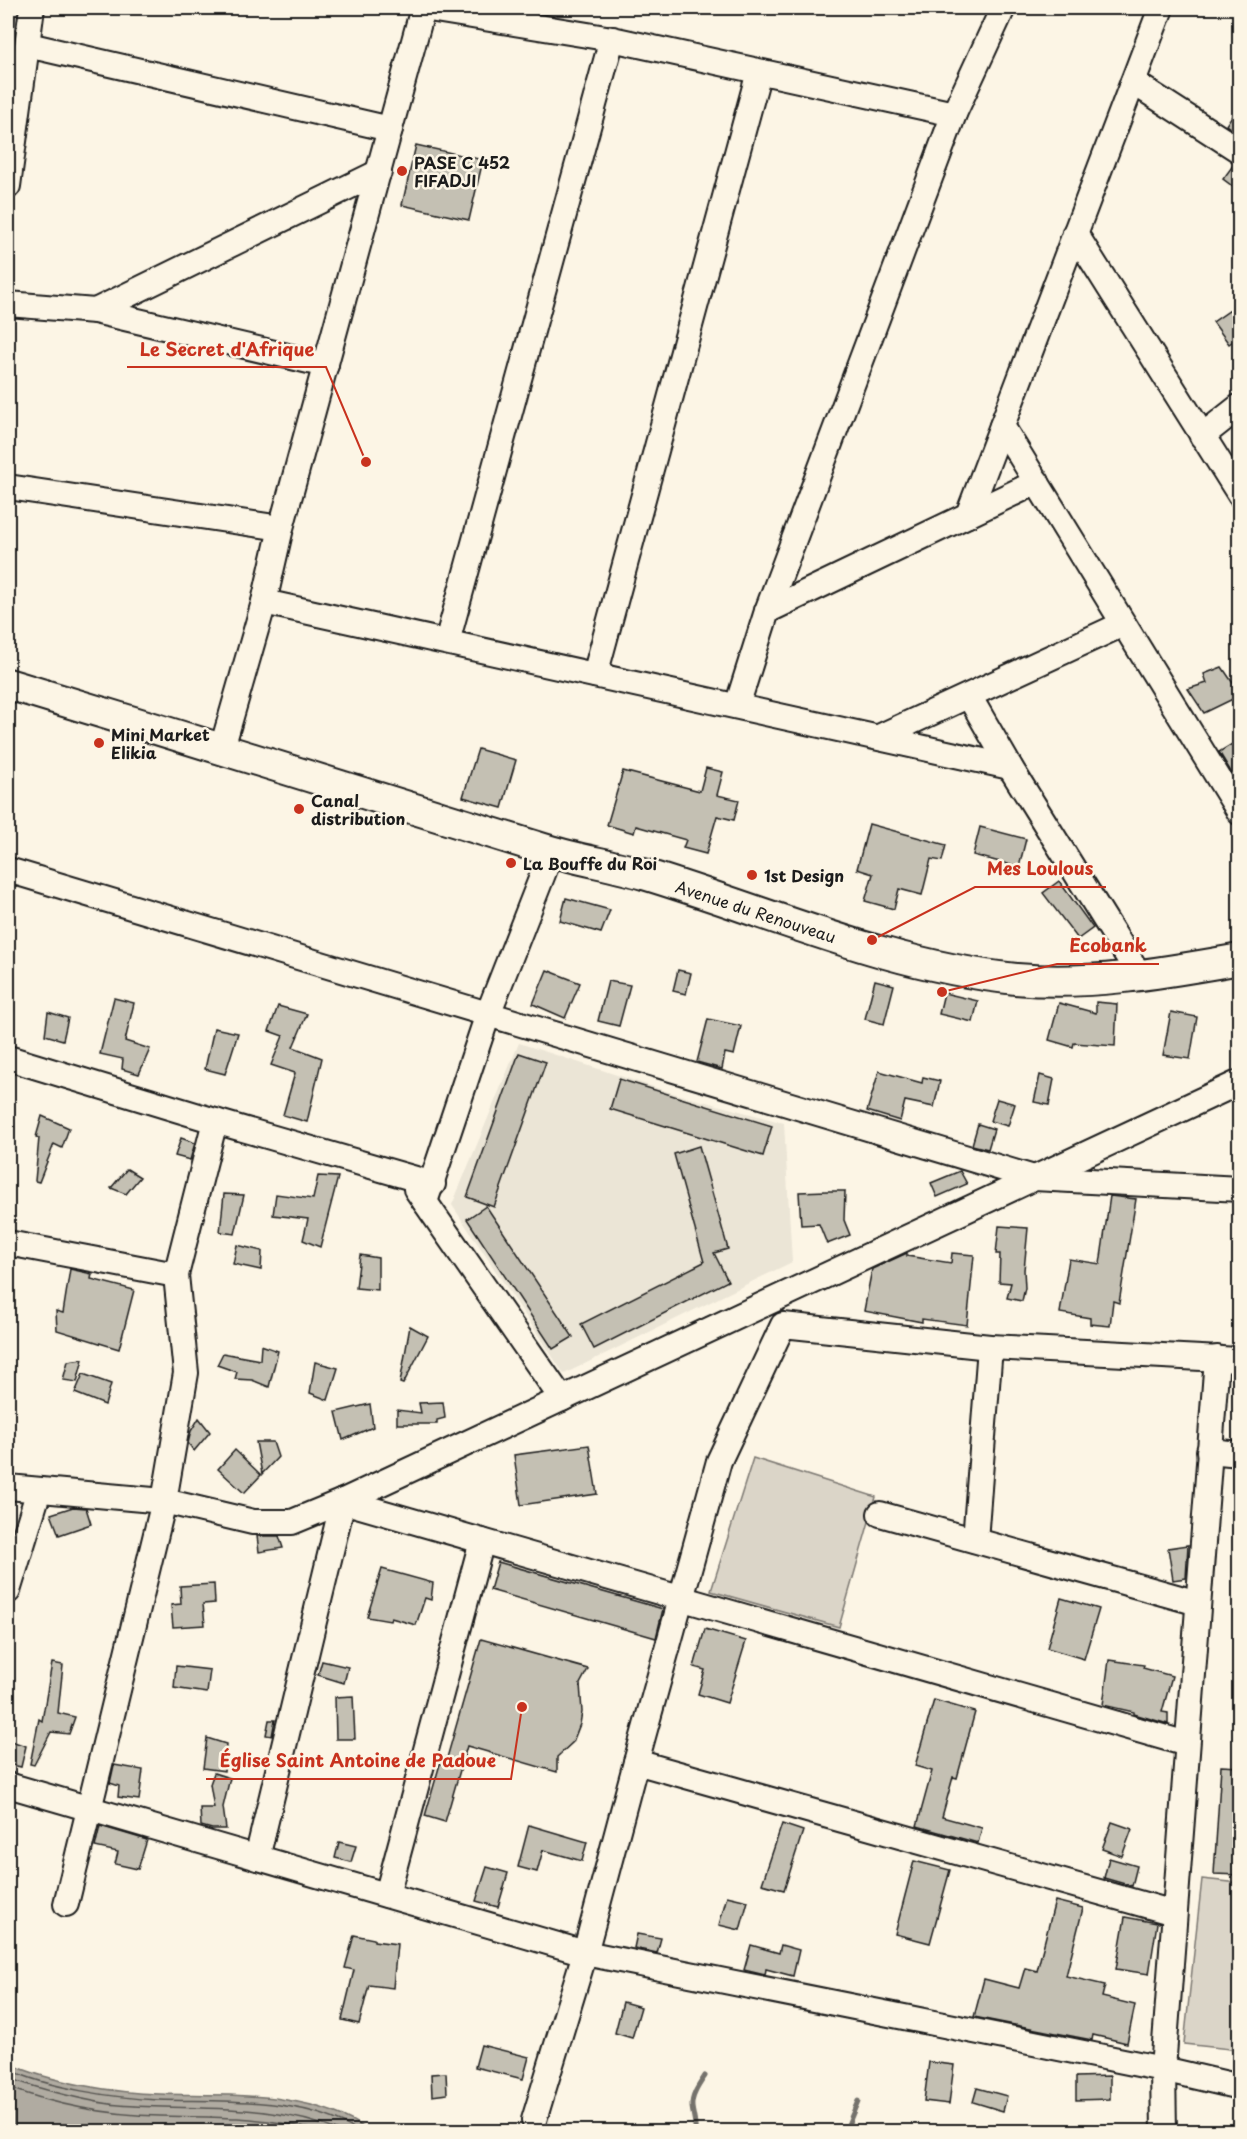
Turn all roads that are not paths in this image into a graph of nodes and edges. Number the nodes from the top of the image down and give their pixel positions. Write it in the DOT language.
graph roads {
  1 [pos="32,8"];
  2 [pos="423,8"];
  3 [pos="1004,8"];
  4 [pos="1161,8"];
  5 [pos="612,39"];
  6 [pos="28,45"];
  7 [pos="759,72"];
  8 [pos="1133,82"];
  9 [pos="954,114"];
  10 [pos="390,129"];
  11 [pos="1239,151"];
  12 [pos="379,172"];
  13 [pos="8,186"];
  14 [pos="1076,232"];
  15 [pos="8,304"];
  16 [pos="95,311"];
  17 [pos="326,364"];
  18 [pos="1239,406"];
  19 [pos="1002,426"];
  20 [pos="1202,436"];
  21 [pos="1037,482"];
  22 [pos="8,487"];
  23 [pos="1239,495"];
  24 [pos="968,515"];
  25 [pos="281,528"];
  26 [pos="264,602"];
  27 [pos="768,611"];
  28 [pos="1123,624"];
  29 [pos="447,642"];
  30 [pos="595,675"];
  31 [pos="8,684"];
  32 [pos="969,696"];
  33 [pos="737,706"];
  34 [pos="879,737"];
  35 [pos="222,748"];
  36 [pos="1010,766"];
  37 [pos="1238,809"];
  38 [pos="552,851"];
  39 [pos="8,870"];
  40 [pos="1239,959"];
  41 [pos="1140,976"];
  42 [pos="488,1014"];
  43 [pos="8,1058"];
  44 [pos="1239,1082"];
  45 [pos="215,1121"];
  46 [pos="1034,1178"];
  47 [pos="1239,1189"];
  48 [pos="429,1193"];
  49 [pos="8,1243"];
  50 [pos="176,1275"];
  51 [pos="990,1347"];
  52 [pos="1228,1359"];
  53 [pos="562,1399"];
  54 [pos="1209,1451"];
  55 [pos="1239,1454"];
  56 [pos="8,1487"];
  57 [pos="39,1490"];
  58 [pos="164,1501"];
  59 [pos="343,1501"];
  60 [pos="880,1514"];
  61 [pos="975,1540"];
  62 [pos="482,1541"];
  63 [pos="8,1591"];
  64 [pos="682,1599"];
  65 [pos="1198,1603"];
  66 [pos="1187,1744"];
  67 [pos="636,1762"];
  68 [pos="8,1785"];
  69 [pos="89,1809"];
  70 [pos="257,1858"];
  71 [pos="387,1895"];
  72 [pos="66,1904"];
  73 [pos="1174,1913"];
  74 [pos="585,1953"];
  75 [pos="1163,2069"];
  76 [pos="1239,2087"];
  77 [pos="534,2120"];
  78 [pos="1164,2132"];
  1 -- 6 [label="street"];
  2 -- 5 [label="street"];
  2 -- 10 [label="street"];
  3 -- 9 [label="street"];
  4 -- 8 [label="street"];
  5 -- 7 [label="street"];
  5 -- 29 [label="street"];
  6 -- 10 [label="street"];
  6 -- 13 [label="street"];
  7 -- 9 [label="street"];
  7 -- 30 [label="street"];
  8 -- 11 [label="street"];
  8 -- 14 [label="street"];
  9 -- 27 [label="street"];
  10 -- 12 [label="street"];
  12 -- 16 [label="street"];
  12 -- 17 [label="street"];
  14 -- 19 [label="street"];
  14 -- 20 [label="street"];
  15 -- 16 [label="street"];
  16 -- 17 [label="street"];
  17 -- 25 [label="street"];
  18 -- 20 [label="street"];
  19 -- 21 [label="street"];
  19 -- 24 [label="street"];
  20 -- 23 [label="street"];
  21 -- 24 [label="street"];
  21 -- 28 [label="street"];
  22 -- 25 [label="street"];
  24 -- 27 [label="street"];
  25 -- 26 [label="street"];
  26 -- 29 [label="street"];
  26 -- 35 [label="street"];
  27 -- 33 [label="street"];
  28 -- 32 [label="street"];
  28 -- 37 [label="street"];
  29 -- 30 [label="street"];
  30 -- 33 [label="street"];
  31 -- 35 [label="main road, Avenue du Renouveau"];
  32 -- 34 [label="street"];
  32 -- 36 [label="street"];
  33 -- 34 [label="street"];
  34 -- 36 [label="street"];
  35 -- 38 [label="main road, Avenue du Renouveau"];
  36 -- 41 [label="street"];
  38 -- 41 [label="main road, Avenue du Renouveau"];
  38 -- 42 [label="street"];
  39 -- 42 [label="street"];
  40 -- 41 [label="main road, Avenue du Renouveau"];
  42 -- 46 [label="street"];
  42 -- 48 [label="street"];
  43 -- 45 [label="street"];
  44 -- 46 [label="street"];
  45 -- 48 [label="street"];
  45 -- 50 [label="street"];
  46 -- 47 [label="street"];
  46 -- 53 [label="street"];
  48 -- 53 [label="street"];
  49 -- 50 [label="street"];
  50 -- 58 [label="street"];
  51 -- 52 [label="street"];
  51 -- 61 [label="street"];
  51 -- 64 [label="street"];
  52 -- 54 [label="street"];
  53 -- 59 [label="street"];
  54 -- 55 [label="street"];
  54 -- 65 [label="street"];
  56 -- 57 [label="street"];
  57 -- 58 [label="street"];
  57 -- 63 [label="street"];
  58 -- 59 [label="street"];
  58 -- 69 [label="street"];
  59 -- 62 [label="street"];
  59 -- 70 [label="street"];
  60 -- 61 [label="street"];
  61 -- 65 [label="street"];
  62 -- 64 [label="street"];
  62 -- 71 [label="street"];
  64 -- 66 [label="street"];
  64 -- 67 [label="street"];
  65 -- 66 [label="street"];
  66 -- 73 [label="street"];
  67 -- 73 [label="street"];
  67 -- 74 [label="street"];
  68 -- 69 [label="street"];
  69 -- 70 [label="street"];
  69 -- 72 [label="street"];
  70 -- 71 [label="street"];
  71 -- 74 [label="street"];
  73 -- 75 [label="street"];
  74 -- 75 [label="street"];
  74 -- 77 [label="street"];
  75 -- 76 [label="street"];
  75 -- 78 [label="street"];
}
